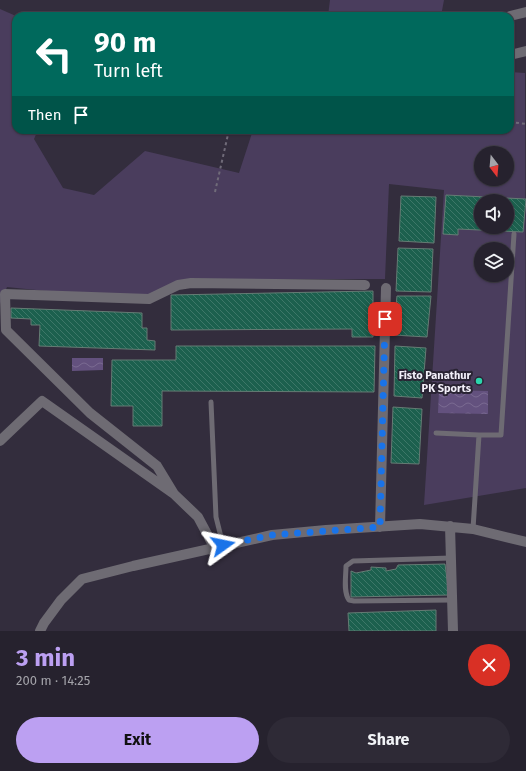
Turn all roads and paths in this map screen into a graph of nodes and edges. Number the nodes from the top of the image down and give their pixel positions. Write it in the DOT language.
graph roads {
  1 [pos="526,12"];
  2 [pos="514,15"];
  3 [pos="526,51"];
  4 [pos="514,54"];
  5 [pos="514,122"];
  6 [pos="526,124"];
  7 [pos="228,134"];
  8 [pos="215,192"];
  9 [pos="514,234"];
  10 [pos="366,285"];
  11 [pos="386,288"];
  12 [pos="211,402"];
  13 [pos="436,433"];
  14 [pos="479,435"];
  15 [pos="0,441"];
  16 [pos="174,494"];
  17 [pos="380,527"];
  18 [pos="473,529"];
  19 [pos="450,531"];
  20 [pos="526,542"];
  21 [pos="219,546"];
  22 [pos="450,558"];
  23 [pos="452,600"];
  24 [pos="40,631"];
  25 [pos="453,631"];
  1 -- 2 [label="street"];
  3 -- 4 [label="street"];
  5 -- 6 [label="path"];
  7 -- 8 [label="path"];
  9 -- 14 [label="lane"];
  10 -- 16 [label="street"];
  11 -- 17 [label="street"];
  12 -- 21 [label="lane"];
  13 -- 14 [label="lane"];
  14 -- 18 [label="lane"];
  15 -- 16 [label="street"];
  16 -- 21 [label="street"];
  17 -- 19 [label="street"];
  17 -- 21 [label="street"];
  18 -- 19 [label="street"];
  18 -- 20 [label="street"];
  19 -- 22 [label="street"];
  21 -- 24 [label="street"];
  22 -- 23 [label="street"];
  22 -- 23 [label="lane"];
  23 -- 25 [label="street"];
}
